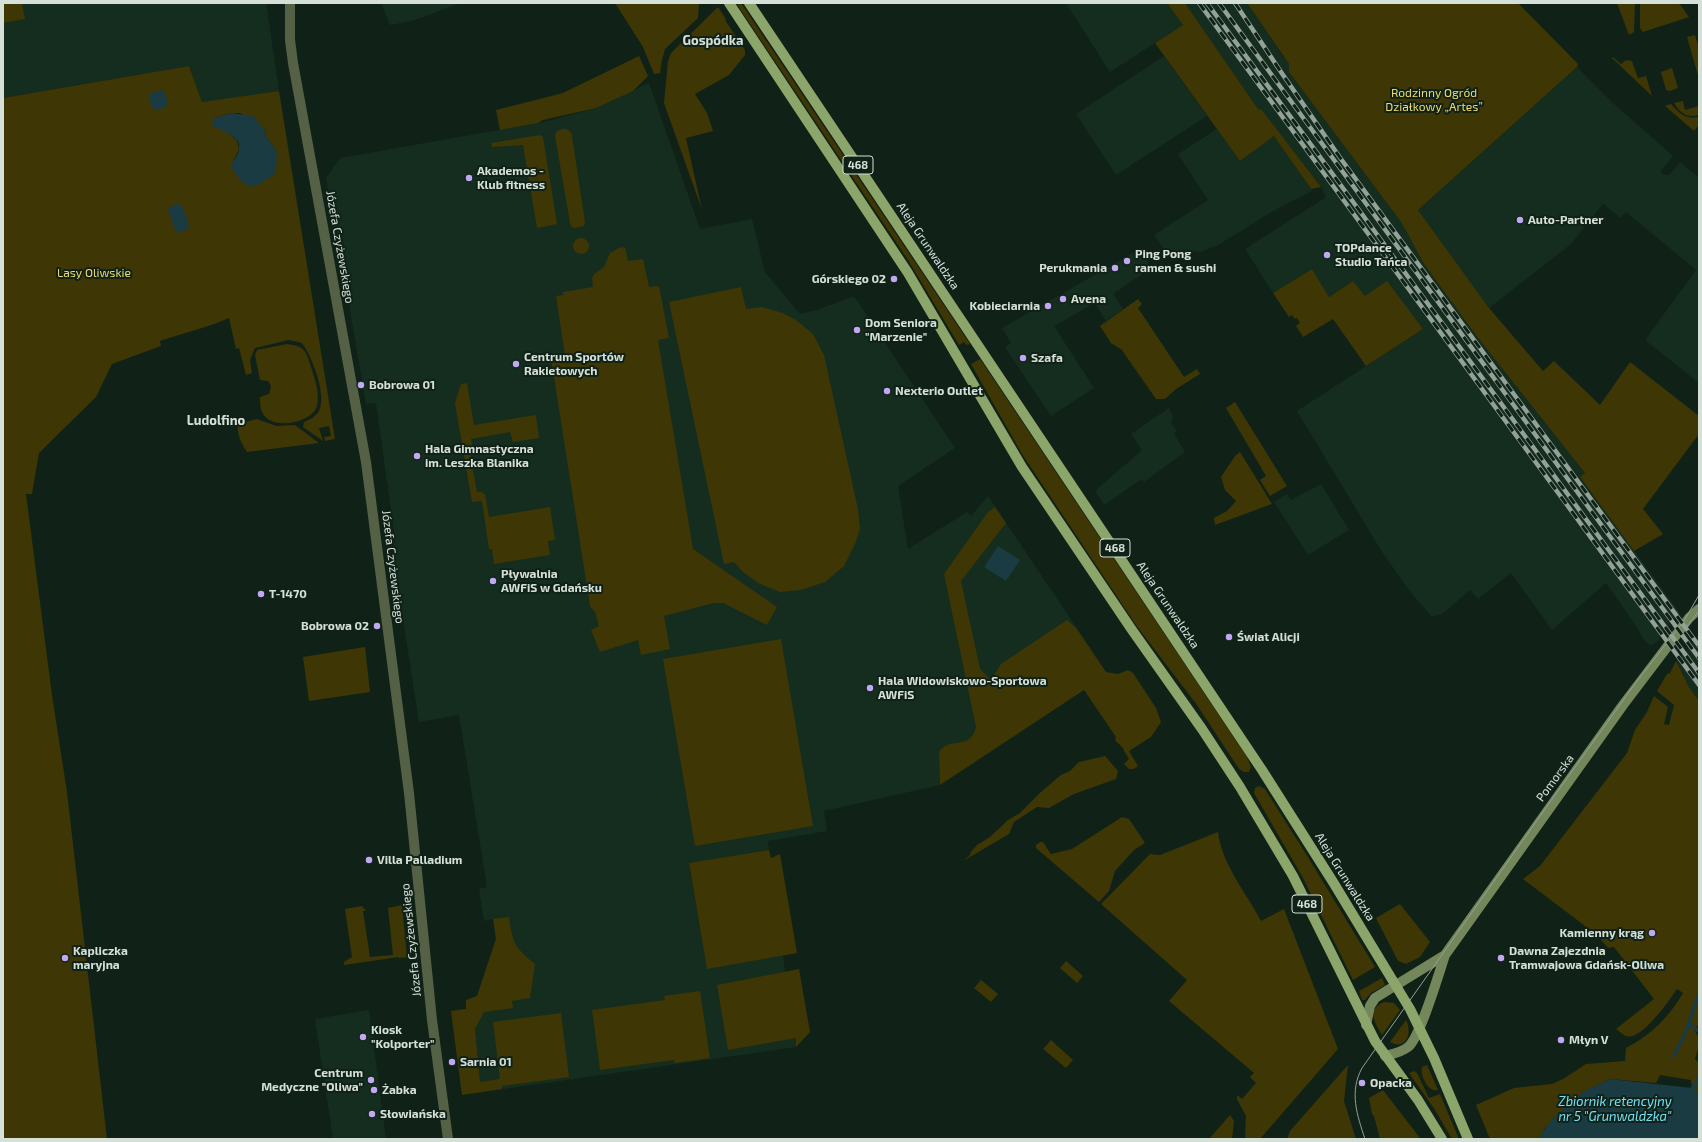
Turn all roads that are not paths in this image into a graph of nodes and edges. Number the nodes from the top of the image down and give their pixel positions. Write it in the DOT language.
graph roads {
  1 [pos="290,3"];
  2 [pos="729,3"];
  3 [pos="749,3"];
  4 [pos="1699,600"];
  5 [pos="1699,609"];
  6 [pos="1689,618"];
  7 [pos="1445,955"];
  8 [pos="1396,986"];
  9 [pos="1366,1025"];
  10 [pos="1420,1028"];
  11 [pos="1385,1056"];
  12 [pos="448,1139"];
  13 [pos="1442,1139"];
  14 [pos="1468,1139"];
  1 -- 12 [label="street, Józefa Czyżewskiego"];
  2 -- 9 [label="main road, 468"];
  3 -- 8 [label="main road, Aleja Grunwaldzka / 468"];
  4 -- 6 [label="main road, Pomorska"];
  5 -- 6 [label="main road, Pomorska"];
  6 -- 7 [label="main road, Pomorska"];
  7 -- 8 [label="main road, Pomorska"];
  7 -- 10 [label="main road, Pomorska"];
  8 -- 9 [label="main road, Pomorska"];
  8 -- 10 [label="main road, Aleja Grunwaldzka / 468"];
  9 -- 11 [label="main road, 468"];
  10 -- 11 [label="main road, Pomorska"];
  10 -- 14 [label="main road, Aleja Grunwaldzka / 468"];
  11 -- 13 [label="main road, 468"];
}
